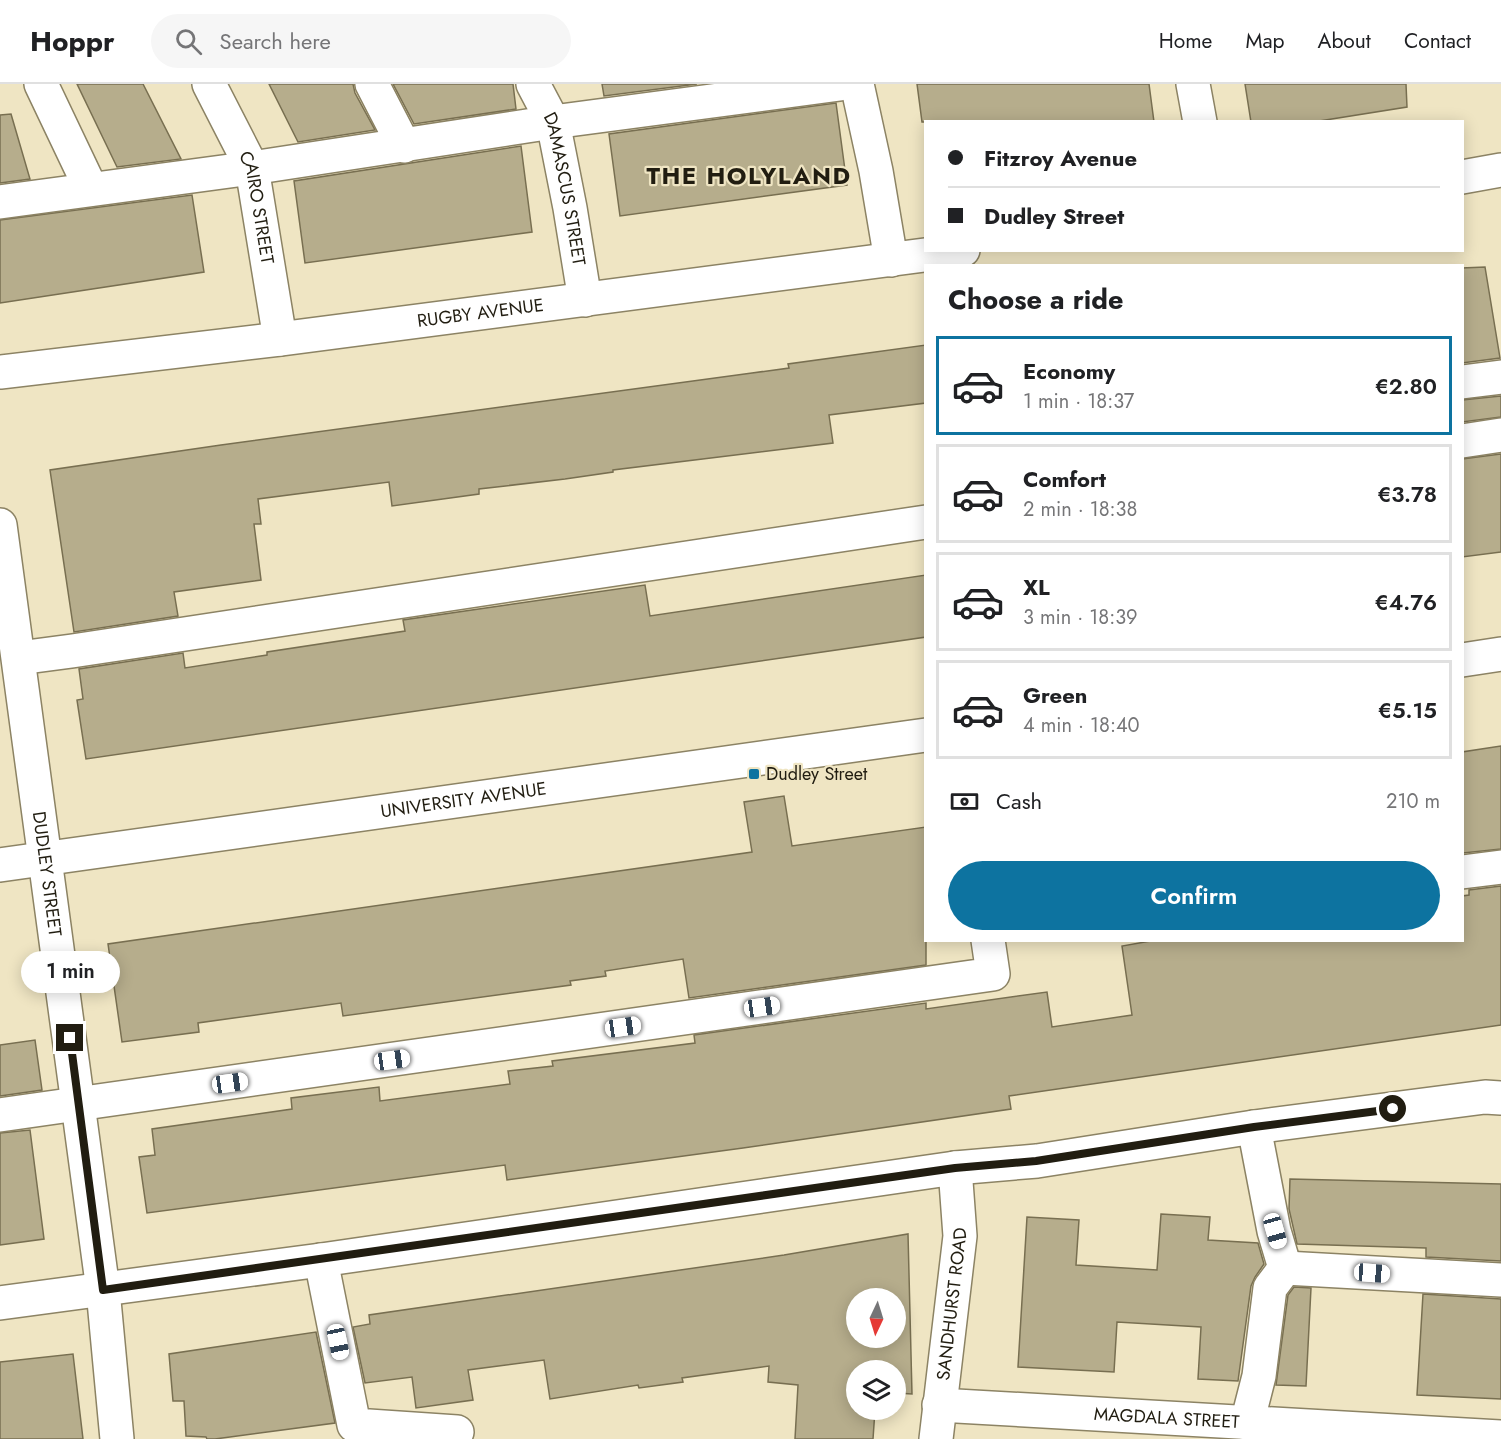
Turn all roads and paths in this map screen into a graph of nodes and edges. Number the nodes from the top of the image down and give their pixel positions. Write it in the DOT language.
graph roads {
  1 [pos="41,84"];
  2 [pos="209,84"];
  3 [pos="372,84"];
  4 [pos="533,84"];
  5 [pos="840,84"];
  6 [pos="857,84"];
  7 [pos="1193,84"];
  8 [pos="701,93"];
  9 [pos="1200,120"];
  10 [pos="553,122"];
  11 [pos="404,146"];
  12 [pos="252,168"];
  13 [pos="1501,170"];
  14 [pos="1464,177"];
  15 [pos="91,189"];
  16 [pos="0,202"];
  17 [pos="949,252"];
  18 [pos="891,260"];
  19 [pos="585,300"];
  20 [pos="280,339"];
  21 [pos="0,372"];
  22 [pos="1501,376"];
  23 [pos="1464,382"];
  24 [pos="1501,435"];
  25 [pos="1464,441"];
  26 [pos="924,522"];
  27 [pos="0,525"];
  28 [pos="1501,654"];
  29 [pos="19,658"];
  30 [pos="1464,660"];
  31 [pos="924,735"];
  32 [pos="46,858"];
  33 [pos="0,865"];
  34 [pos="1501,867"];
  35 [pos="1464,872"];
  36 [pos="988,942"];
  37 [pos="1501,1098"];
  38 [pos="79,1105"];
  39 [pos="0,1115"];
  40 [pos="1254,1127"];
  41 [pos="955,1168"];
  42 [pos="321,1260"];
  43 [pos="1285,1268"];
  44 [pos="1501,1280"];
  45 [pos="103,1290"];
  46 [pos="0,1303"];
  47 [pos="939,1405"];
  48 [pos="1247,1423"];
  49 [pos="457,1432"];
  50 [pos="1501,1437"];
  51 [pos="117,1439"];
  52 [pos="936,1439"];
  1 -- 15 [label="street"];
  2 -- 12 [label="street, CAIRO STREET"];
  3 -- 11 [label="street"];
  4 -- 10 [label="street, DAMASCUS STREET"];
  5 -- 8 [label="street"];
  6 -- 18 [label="street"];
  7 -- 9 [label="street"];
  8 -- 10 [label="street"];
  10 -- 11 [label="street"];
  10 -- 19 [label="street, DAMASCUS STREET"];
  11 -- 12 [label="street"];
  12 -- 15 [label="street"];
  12 -- 20 [label="street, CAIRO STREET"];
  13 -- 14 [label="street"];
  15 -- 16 [label="street"];
  17 -- 18 [label="street, RUGBY AVENUE"];
  18 -- 19 [label="street, RUGBY AVENUE"];
  19 -- 20 [label="street, RUGBY AVENUE"];
  20 -- 21 [label="street, RUGBY AVENUE"];
  22 -- 23 [label="street"];
  24 -- 25 [label="street"];
  26 -- 29 [label="street"];
  27 -- 29 [label="street, DUDLEY STREET"];
  28 -- 30 [label="street"];
  29 -- 32 [label="street, DUDLEY STREET"];
  31 -- 32 [label="street, UNIVERSITY AVENUE"];
  32 -- 33 [label="street, UNIVERSITY AVENUE"];
  32 -- 38 [label="street, DUDLEY STREET"];
  34 -- 35 [label="street"];
  36 -- 38 [label="street"];
  37 -- 40 [label="street"];
  38 -- 39 [label="street"];
  38 -- 45 [label="street, DUDLEY STREET"];
  40 -- 41 [label="street"];
  40 -- 43 [label="street"];
  41 -- 42 [label="street"];
  41 -- 47 [label="street, SANDHURST ROAD"];
  42 -- 45 [label="street"];
  42 -- 49 [label="street"];
  43 -- 44 [label="street"];
  43 -- 48 [label="street"];
  45 -- 46 [label="street"];
  45 -- 51 [label="street, DUDLEY STREET"];
  47 -- 48 [label="street, MAGDALA STREET"];
  47 -- 52 [label="street, SANDHURST ROAD"];
  48 -- 50 [label="street, MAGDALA STREET"];
}
